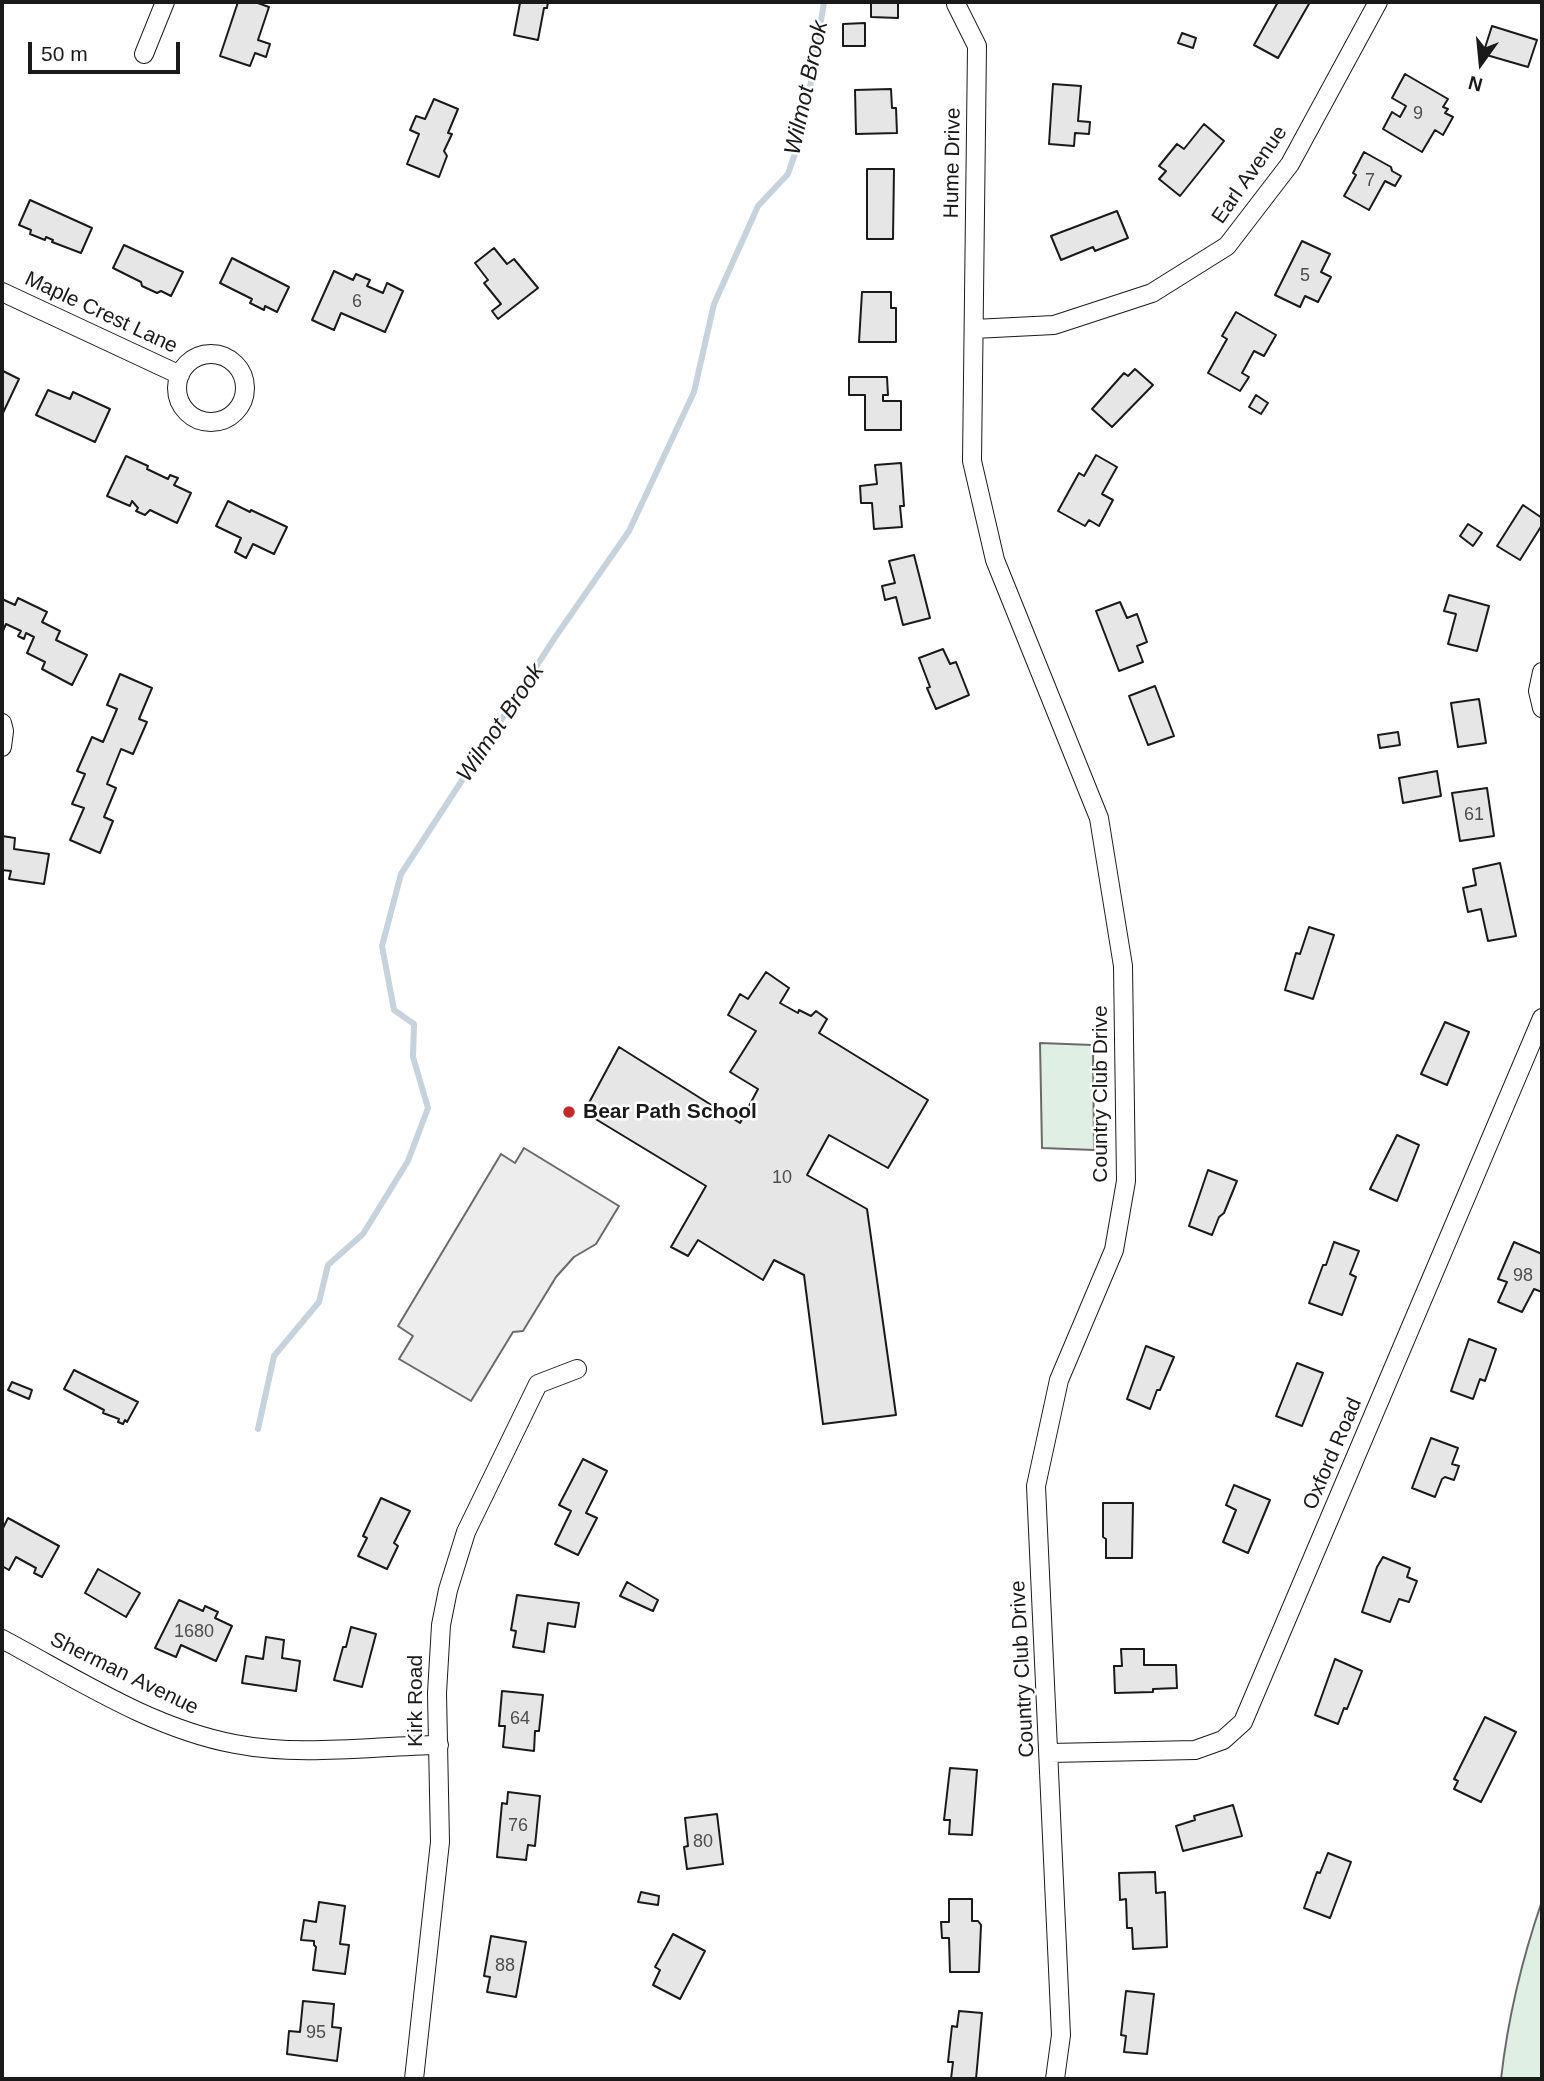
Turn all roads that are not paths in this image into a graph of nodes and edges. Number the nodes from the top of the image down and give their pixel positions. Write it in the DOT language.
graph roads {
  1 [pos="164,2"];
  2 [pos="1378,2"];
  3 [pos="956,4"];
  4 [pos="144,54"];
  5 [pos="2,292"];
  6 [pos="974,328"];
  7 [pos="180,375"];
  8 [pos="1542,672"];
  9 [pos="1542,708"];
  10 [pos="2,723"];
  11 [pos="2,747"];
  12 [pos="1542,1018"];
  13 [pos="577,1369"];
  14 [pos="2,1639"];
  15 [pos="439,1745"];
  16 [pos="1050,1753"];
  17 [pos="414,2079"];
  18 [pos="1055,2079"];
  1 -- 4 [label="street"];
  2 -- 6 [label="street, Earl Avenue"];
  3 -- 6 [label="street, Hume Drive"];
  5 -- 7 [label="street, Maple Crest Lane"];
  6 -- 16 [label="street, Country Club Drive"];
  8 -- 9 [label="street"];
  10 -- 11 [label="street"];
  12 -- 16 [label="street, Oxford Road"];
  13 -- 15 [label="street, Kirk Road"];
  14 -- 15 [label="street, Sherman Avenue"];
  15 -- 17 [label="street, Kirk Road"];
  16 -- 18 [label="street, Country Club Drive"];
}
